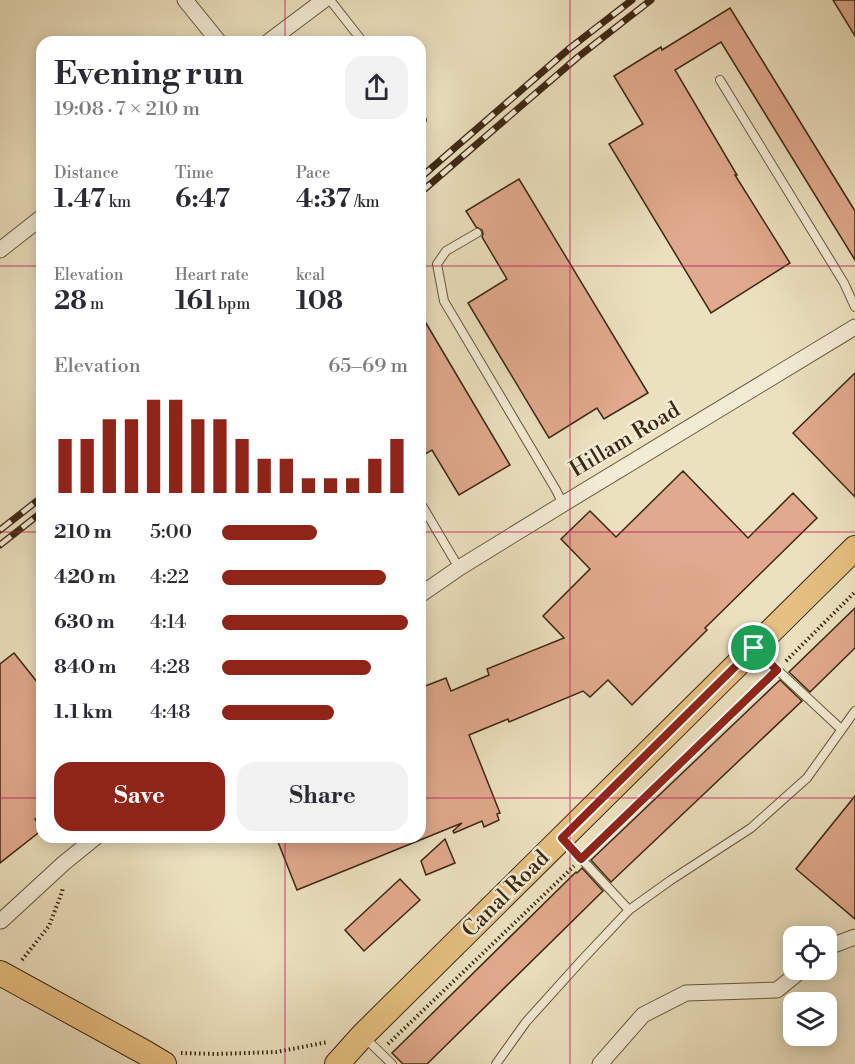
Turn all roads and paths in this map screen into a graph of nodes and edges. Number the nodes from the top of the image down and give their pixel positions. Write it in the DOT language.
graph roads {
  1 [pos="185,0"];
  2 [pos="324,0"];
  3 [pos="330,0"];
  4 [pos="214,36"];
  5 [pos="276,36"];
  6 [pos="358,36"];
  7 [pos="720,80"];
  8 [pos="36,222"];
  9 [pos="477,233"];
  10 [pos="0,250"];
  11 [pos="855,307"];
  12 [pos="855,327"];
  13 [pos="563,504"];
  14 [pos="426,512"];
  15 [pos="855,548"];
  16 [pos="459,568"];
  17 [pos="426,591"];
  18 [pos="855,592"];
  19 [pos="754,648"];
  20 [pos="777,670"];
  21 [pos="855,711"];
  22 [pos="841,729"];
  23 [pos="562,838"];
  24 [pos="89,843"];
  25 [pos="581,859"];
  26 [pos="64,863"];
  27 [pos="629,910"];
  28 [pos="1,921"];
  29 [pos="855,937"];
  30 [pos="837,944"];
  31 [pos="10,968"];
  32 [pos="789,980"];
  33 [pos="371,1044"];
  34 [pos="333,1053"];
  35 [pos="154,1058"];
  36 [pos="392,1064"];
  37 [pos="496,1064"];
  38 [pos="600,1064"];
  1 -- 4 [label="street"];
  2 -- 5 [label="street"];
  3 -- 6 [label="lane"];
  7 -- 11 [label="lane"];
  8 -- 10 [label="street"];
  9 -- 13 [label="lane"];
  12 -- 13 [label="street, Hillam Road"];
  13 -- 16 [label="street, Hillam Road"];
  14 -- 16 [label="lane"];
  15 -- 19 [label="main road, Canal Road"];
  16 -- 17 [label="street, Hillam Road"];
  18 -- 20 [label="path"];
  19 -- 20 [label="lane"];
  19 -- 23 [label="main road, Canal Road"];
  20 -- 22 [label="lane"];
  20 -- 25 [label="path"];
  21 -- 22 [label="lane"];
  22 -- 27 [label="lane"];
  23 -- 25 [label="lane"];
  23 -- 33 [label="main road, Canal Road"];
  24 -- 26 [label="street"];
  25 -- 27 [label="lane"];
  25 -- 33 [label="path"];
  26 -- 28 [label="street"];
  26 -- 31 [label="path"];
  27 -- 37 [label="lane"];
  29 -- 30 [label="street"];
  31 -- 35 [label="main road"];
  32 -- 38 [label="street"];
  33 -- 34 [label="main road, Canal Road"];
  33 -- 36 [label="lane"];
  34 -- 35 [label="path"];
}
